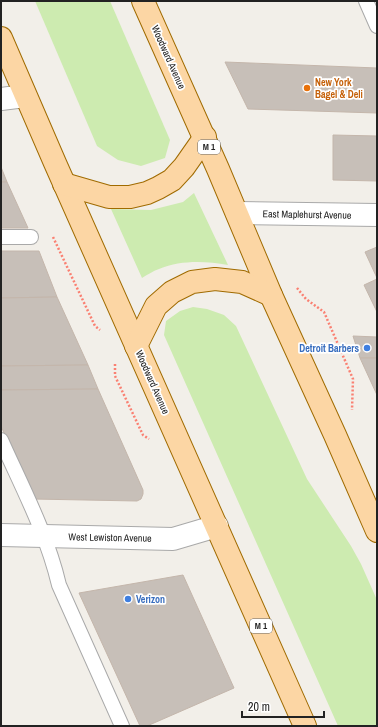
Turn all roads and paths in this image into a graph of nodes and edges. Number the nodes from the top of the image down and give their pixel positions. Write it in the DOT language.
graph roads {
  1 [pos="144,1"];
  2 [pos="366,1"];
  3 [pos="377,26"];
  4 [pos="1,38"];
  5 [pos="25,96"];
  6 [pos="1,99"];
  7 [pos="204,137"];
  8 [pos="64,184"];
  9 [pos="237,213"];
  10 [pos="377,216"];
  11 [pos="1,237"];
  12 [pos="31,237"];
  13 [pos="272,295"];
  14 [pos="136,346"];
  15 [pos="1,440"];
  16 [pos="216,526"];
  17 [pos="376,527"];
  18 [pos="1,535"];
  19 [pos="44,536"];
  20 [pos="122,726"];
  21 [pos="305,726"];
  1 -- 7 [label="main road, Woodward Avenue / M 1"];
  2 -- 3 [label="lane"];
  4 -- 5 [label="main road, Woodward Avenue / M 1"];
  5 -- 6 [label="street"];
  5 -- 8 [label="main road, Woodward Avenue / M 1"];
  7 -- 8 [label="main road"];
  7 -- 9 [label="main road, Woodward Avenue / M 1"];
  8 -- 14 [label="main road, Woodward Avenue / M 1"];
  9 -- 10 [label="street, East Maplehurst Avenue"];
  9 -- 13 [label="main road, Woodward Avenue / M 1"];
  11 -- 12 [label="lane"];
  13 -- 14 [label="main road"];
  13 -- 17 [label="main road, Woodward Avenue / M 1"];
  14 -- 16 [label="main road, Woodward Avenue / M 1"];
  15 -- 19 [label="lane"];
  16 -- 19 [label="street, West Lewiston Avenue"];
  16 -- 21 [label="main road, Woodward Avenue / M 1"];
  18 -- 19 [label="street, West Lewiston Avenue"];
  19 -- 20 [label="lane"];
}
